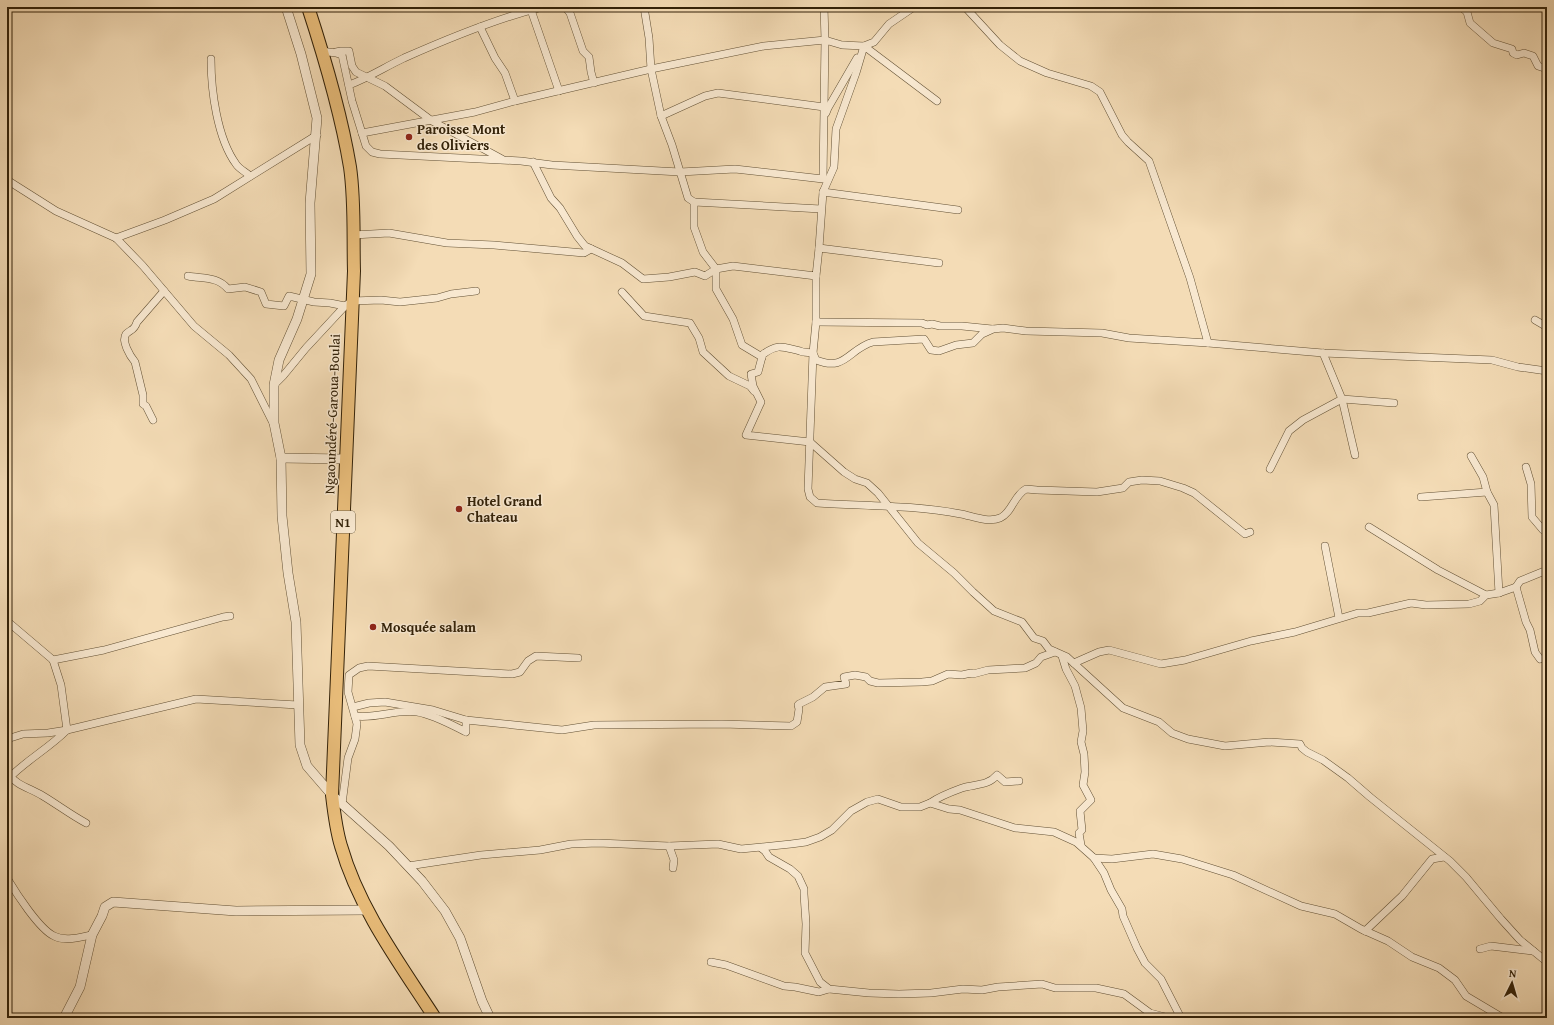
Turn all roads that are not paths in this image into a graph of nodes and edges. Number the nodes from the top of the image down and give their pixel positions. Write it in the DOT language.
graph roads {
  1 [pos="286,7"];
  2 [pos="308,7"];
  3 [pos="542,7"];
  4 [pos="565,7"];
  5 [pos="644,7"];
  6 [pos="824,7"];
  7 [pos="914,7"];
  8 [pos="965,7"];
  9 [pos="1461,7"];
  10 [pos="531,10"];
  11 [pos="480,27"];
  12 [pos="825,40"];
  13 [pos="864,46"];
  14 [pos="321,51"];
  15 [pos="336,52"];
  16 [pos="211,59"];
  17 [pos="651,69"];
  18 [pos="1547,69"];
  19 [pos="367,78"];
  20 [pos="594,83"];
  21 [pos="349,85"];
  22 [pos="559,91"];
  23 [pos="515,101"];
  24 [pos="937,101"];
  25 [pos="824,107"];
  26 [pos="661,116"];
  27 [pos="824,119"];
  28 [pos="432,121"];
  29 [pos="362,133"];
  30 [pos="317,134"];
  31 [pos="503,160"];
  32 [pos="533,162"];
  33 [pos="680,172"];
  34 [pos="250,176"];
  35 [pos="7,180"];
  36 [pos="823,192"];
  37 [pos="694,202"];
  38 [pos="821,209"];
  39 [pos="958,210"];
  40 [pos="353,235"];
  41 [pos="116,238"];
  42 [pos="819,248"];
  43 [pos="591,249"];
  44 [pos="939,263"];
  45 [pos="716,269"];
  46 [pos="188,276"];
  47 [pos="816,276"];
  48 [pos="164,291"];
  49 [pos="476,291"];
  50 [pos="622,292"];
  51 [pos="303,299"];
  52 [pos="348,303"];
  53 [pos="1535,320"];
  54 [pos="816,322"];
  55 [pos="1547,326"];
  56 [pos="993,329"];
  57 [pos="1208,343"];
  58 [pos="813,353"];
  59 [pos="1323,353"];
  60 [pos="762,357"];
  61 [pos="1547,371"];
  62 [pos="274,384"];
  63 [pos="758,398"];
  64 [pos="1342,399"];
  65 [pos="1394,403"];
  66 [pos="153,420"];
  67 [pos="274,423"];
  68 [pos="810,442"];
  69 [pos="1355,455"];
  70 [pos="1471,456"];
  71 [pos="280,458"];
  72 [pos="345,458"];
  73 [pos="1526,467"];
  74 [pos="1270,469"];
  75 [pos="1487,492"];
  76 [pos="1421,497"];
  77 [pos="888,507"];
  78 [pos="1369,527"];
  79 [pos="1250,532"];
  80 [pos="1547,532"];
  81 [pos="1325,546"];
  82 [pos="1547,570"];
  83 [pos="1516,587"];
  84 [pos="1499,593"];
  85 [pos="1486,595"];
  86 [pos="230,616"];
  87 [pos="1339,618"];
  88 [pos="7,621"];
  89 [pos="1055,652"];
  90 [pos="1062,656"];
  91 [pos="578,658"];
  92 [pos="1540,659"];
  93 [pos="53,660"];
  94 [pos="1074,663"];
  95 [pos="298,705"];
  96 [pos="353,707"];
  97 [pos="355,716"];
  98 [pos="466,720"];
  99 [pos="67,730"];
  100 [pos="7,739"];
  101 [pos="8,777"];
  102 [pos="1020,781"];
  103 [pos="332,795"];
  104 [pos="930,802"];
  105 [pos="342,804"];
  106 [pos="86,823"];
  107 [pos="1081,845"];
  108 [pos="669,846"];
  109 [pos="761,848"];
  110 [pos="1444,857"];
  111 [pos="1094,858"];
  112 [pos="408,866"];
  113 [pos="673,868"];
  114 [pos="7,878"];
  115 [pos="368,910"];
  116 [pos="1365,931"];
  117 [pos="92,935"];
  118 [pos="1480,949"];
  119 [pos="1533,952"];
  120 [pos="711,962"];
  121 [pos="1547,962"];
  122 [pos="829,989"];
  123 [pos="64,1018"];
  124 [pos="435,1018"];
  125 [pos="490,1018"];
  126 [pos="1169,1018"];
  127 [pos="1181,1018"];
  128 [pos="1503,1018"];
  1 -- 30 [label="street"];
  2 -- 14 [label="highway, Ngaoundéré-Garoua-Boulai / N1"];
  3 -- 10 [label="street"];
  4 -- 20 [label="street"];
  5 -- 17 [label="street"];
  6 -- 12 [label="street"];
  7 -- 13 [label="street"];
  8 -- 57 [label="street"];
  9 -- 18 [label="street"];
  10 -- 11 [label="street"];
  10 -- 22 [label="street"];
  11 -- 19 [label="street"];
  11 -- 23 [label="street"];
  12 -- 13 [label="street"];
  12 -- 17 [label="street"];
  12 -- 25 [label="street"];
  13 -- 24 [label="street"];
  13 -- 27 [label="street"];
  13 -- 36 [label="street"];
  14 -- 15 [label="street"];
  14 -- 40 [label="highway, Ngaoundéré-Garoua-Boulai / N1"];
  15 -- 19 [label="street"];
  15 -- 21 [label="street"];
  16 -- 34 [label="street"];
  17 -- 20 [label="street"];
  17 -- 26 [label="street"];
  19 -- 21 [label="street"];
  19 -- 28 [label="street"];
  20 -- 22 [label="street"];
  21 -- 29 [label="street"];
  22 -- 23 [label="street"];
  23 -- 28 [label="street"];
  25 -- 26 [label="street"];
  25 -- 27 [label="street"];
  26 -- 33 [label="street"];
  27 -- 33 [label="street"];
  28 -- 29 [label="street"];
  28 -- 31 [label="street"];
  29 -- 31 [label="street"];
  30 -- 34 [label="street"];
  30 -- 51 [label="street"];
  31 -- 32 [label="street"];
  32 -- 33 [label="street"];
  32 -- 43 [label="street"];
  33 -- 37 [label="street"];
  34 -- 41 [label="street"];
  35 -- 41 [label="street"];
  36 -- 38 [label="street"];
  36 -- 39 [label="street"];
  37 -- 38 [label="street"];
  37 -- 45 [label="street"];
  38 -- 42 [label="street"];
  40 -- 43 [label="street"];
  40 -- 52 [label="highway, Ngaoundéré-Garoua-Boulai / N1"];
  41 -- 48 [label="street"];
  42 -- 44 [label="street"];
  42 -- 47 [label="street"];
  43 -- 45 [label="street"];
  45 -- 47 [label="street"];
  45 -- 60 [label="street"];
  46 -- 51 [label="street"];
  47 -- 54 [label="street"];
  48 -- 66 [label="street"];
  48 -- 67 [label="street"];
  49 -- 52 [label="street"];
  50 -- 63 [label="street"];
  51 -- 52 [label="street"];
  51 -- 62 [label="street"];
  52 -- 62 [label="street"];
  52 -- 72 [label="highway, Ngaoundéré-Garoua-Boulai / N1"];
  53 -- 55 [label="street"];
  54 -- 56 [label="street"];
  54 -- 58 [label="street"];
  56 -- 57 [label="street"];
  56 -- 58 [label="street"];
  57 -- 59 [label="street"];
  58 -- 60 [label="street"];
  58 -- 68 [label="street"];
  59 -- 61 [label="street"];
  59 -- 64 [label="street"];
  60 -- 63 [label="street"];
  62 -- 67 [label="street"];
  63 -- 68 [label="street"];
  64 -- 65 [label="street"];
  64 -- 69 [label="street"];
  64 -- 74 [label="street"];
  67 -- 71 [label="street"];
  68 -- 77 [label="street"];
  68 -- 77 [label="street"];
  70 -- 75 [label="street"];
  71 -- 72 [label="street"];
  71 -- 95 [label="street"];
  72 -- 103 [label="highway, Ngaoundéré-Garoua-Boulai / N1"];
  73 -- 80 [label="street"];
  75 -- 76 [label="street"];
  75 -- 84 [label="street"];
  77 -- 79 [label="street"];
  77 -- 89 [label="street"];
  78 -- 85 [label="street"];
  81 -- 87 [label="street"];
  82 -- 83 [label="street"];
  83 -- 84 [label="street"];
  83 -- 92 [label="street"];
  84 -- 85 [label="street"];
  85 -- 87 [label="street"];
  86 -- 93 [label="street"];
  87 -- 94 [label="street"];
  88 -- 93 [label="street"];
  89 -- 90 [label="street"];
  89 -- 98 [label="street"];
  90 -- 94 [label="street"];
  90 -- 107 [label="street"];
  91 -- 96 [label="street"];
  93 -- 99 [label="street"];
  94 -- 110 [label="street"];
  95 -- 99 [label="street"];
  95 -- 103 [label="street"];
  96 -- 97 [label="street"];
  96 -- 98 [label="street"];
  97 -- 98 [label="street"];
  97 -- 105 [label="street"];
  99 -- 100 [label="street"];
  99 -- 101 [label="street"];
  101 -- 106 [label="street"];
  102 -- 104 [label="street"];
  103 -- 105 [label="street"];
  103 -- 115 [label="highway, Ngaoundéré-Garoua-Boulai / N1"];
  104 -- 107 [label="street"];
  104 -- 109 [label="street"];
  105 -- 112 [label="street"];
  107 -- 111 [label="street"];
  108 -- 109 [label="street"];
  108 -- 112 [label="street"];
  108 -- 113 [label="street"];
  109 -- 122 [label="street"];
  110 -- 116 [label="street"];
  110 -- 119 [label="street"];
  111 -- 116 [label="street"];
  111 -- 127 [label="street"];
  112 -- 125 [label="street"];
  114 -- 117 [label="street"];
  115 -- 117 [label="street"];
  115 -- 124 [label="highway, Ngaoundéré-Garoua-Boulai / N1"];
  116 -- 128 [label="street"];
  117 -- 123 [label="street"];
  118 -- 119 [label="street"];
  119 -- 121 [label="street"];
  120 -- 122 [label="street"];
  122 -- 126 [label="street"];
}
